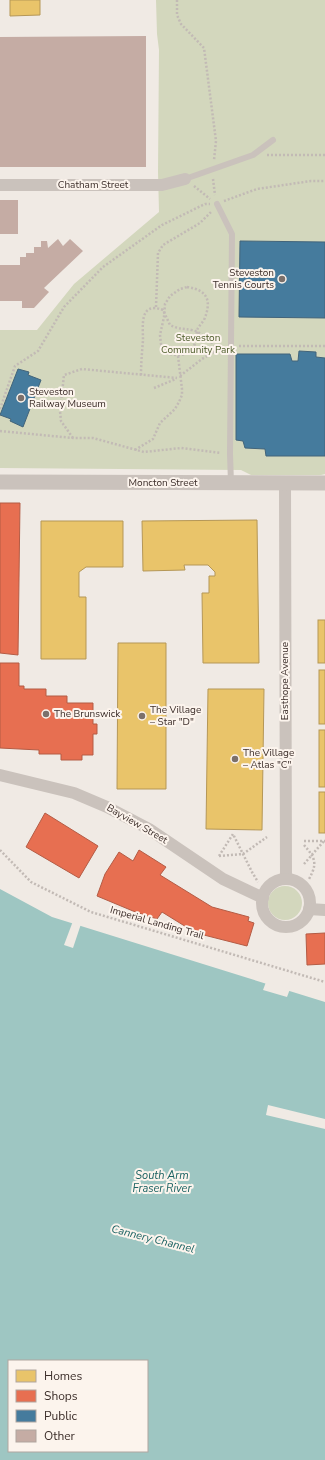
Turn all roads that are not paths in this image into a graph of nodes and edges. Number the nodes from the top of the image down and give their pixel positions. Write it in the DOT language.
graph roads {
  1 [pos="273,140"];
  2 [pos="185,179"];
  3 [pos="0,185"];
  4 [pos="218,205"];
  5 [pos="0,482"];
  6 [pos="231,483"];
  7 [pos="285,483"];
  8 [pos="325,483"];
  9 [pos="0,775"];
  10 [pos="286,879"];
  11 [pos="263,898"];
  12 [pos="309,909"];
  13 [pos="325,910"];
  1 -- 2 [label="lane"];
  2 -- 3 [label="street, Chatham Street"];
  4 -- 6 [label="lane"];
  5 -- 6 [label="street, Moncton Street"];
  6 -- 7 [label="street, Moncton Street"];
  7 -- 8 [label="street, Moncton Street"];
  7 -- 10 [label="street, Easthope Avenue"];
  9 -- 11 [label="street, Bayview Street"];
  10 -- 11 [label="street"];
  10 -- 12 [label="street"];
  11 -- 12 [label="street"];
  12 -- 13 [label="street"];
}
